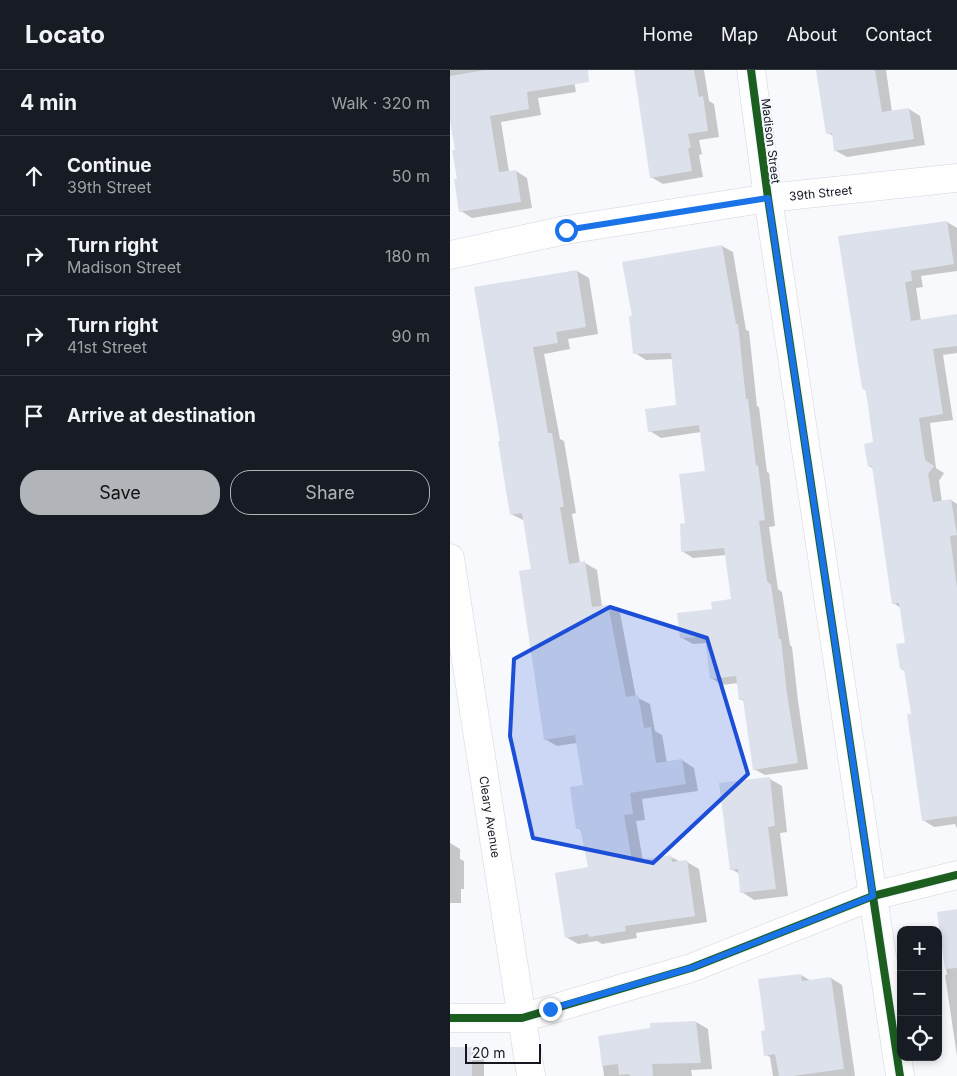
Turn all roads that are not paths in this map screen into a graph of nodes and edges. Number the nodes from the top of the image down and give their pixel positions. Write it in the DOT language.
graph roads {
  1 [pos="751,70"];
  2 [pos="957,178"];
  3 [pos="768,198"];
  4 [pos="450,255"];
  5 [pos="450,558"];
  6 [pos="957,875"];
  7 [pos="873,896"];
  8 [pos="450,1018"];
  9 [pos="522,1018"];
  10 [pos="531,1076"];
  11 [pos="900,1076"];
  1 -- 3 [label="street, Madison Street"];
  2 -- 3 [label="street, 39th Street"];
  3 -- 4 [label="street, 39th Street"];
  3 -- 7 [label="street, Madison Street"];
  5 -- 9 [label="street, Cleary Avenue"];
  6 -- 7 [label="street"];
  7 -- 9 [label="street"];
  7 -- 11 [label="street, Madison Street"];
  8 -- 9 [label="street"];
  9 -- 10 [label="street, Cleary Avenue"];
}
